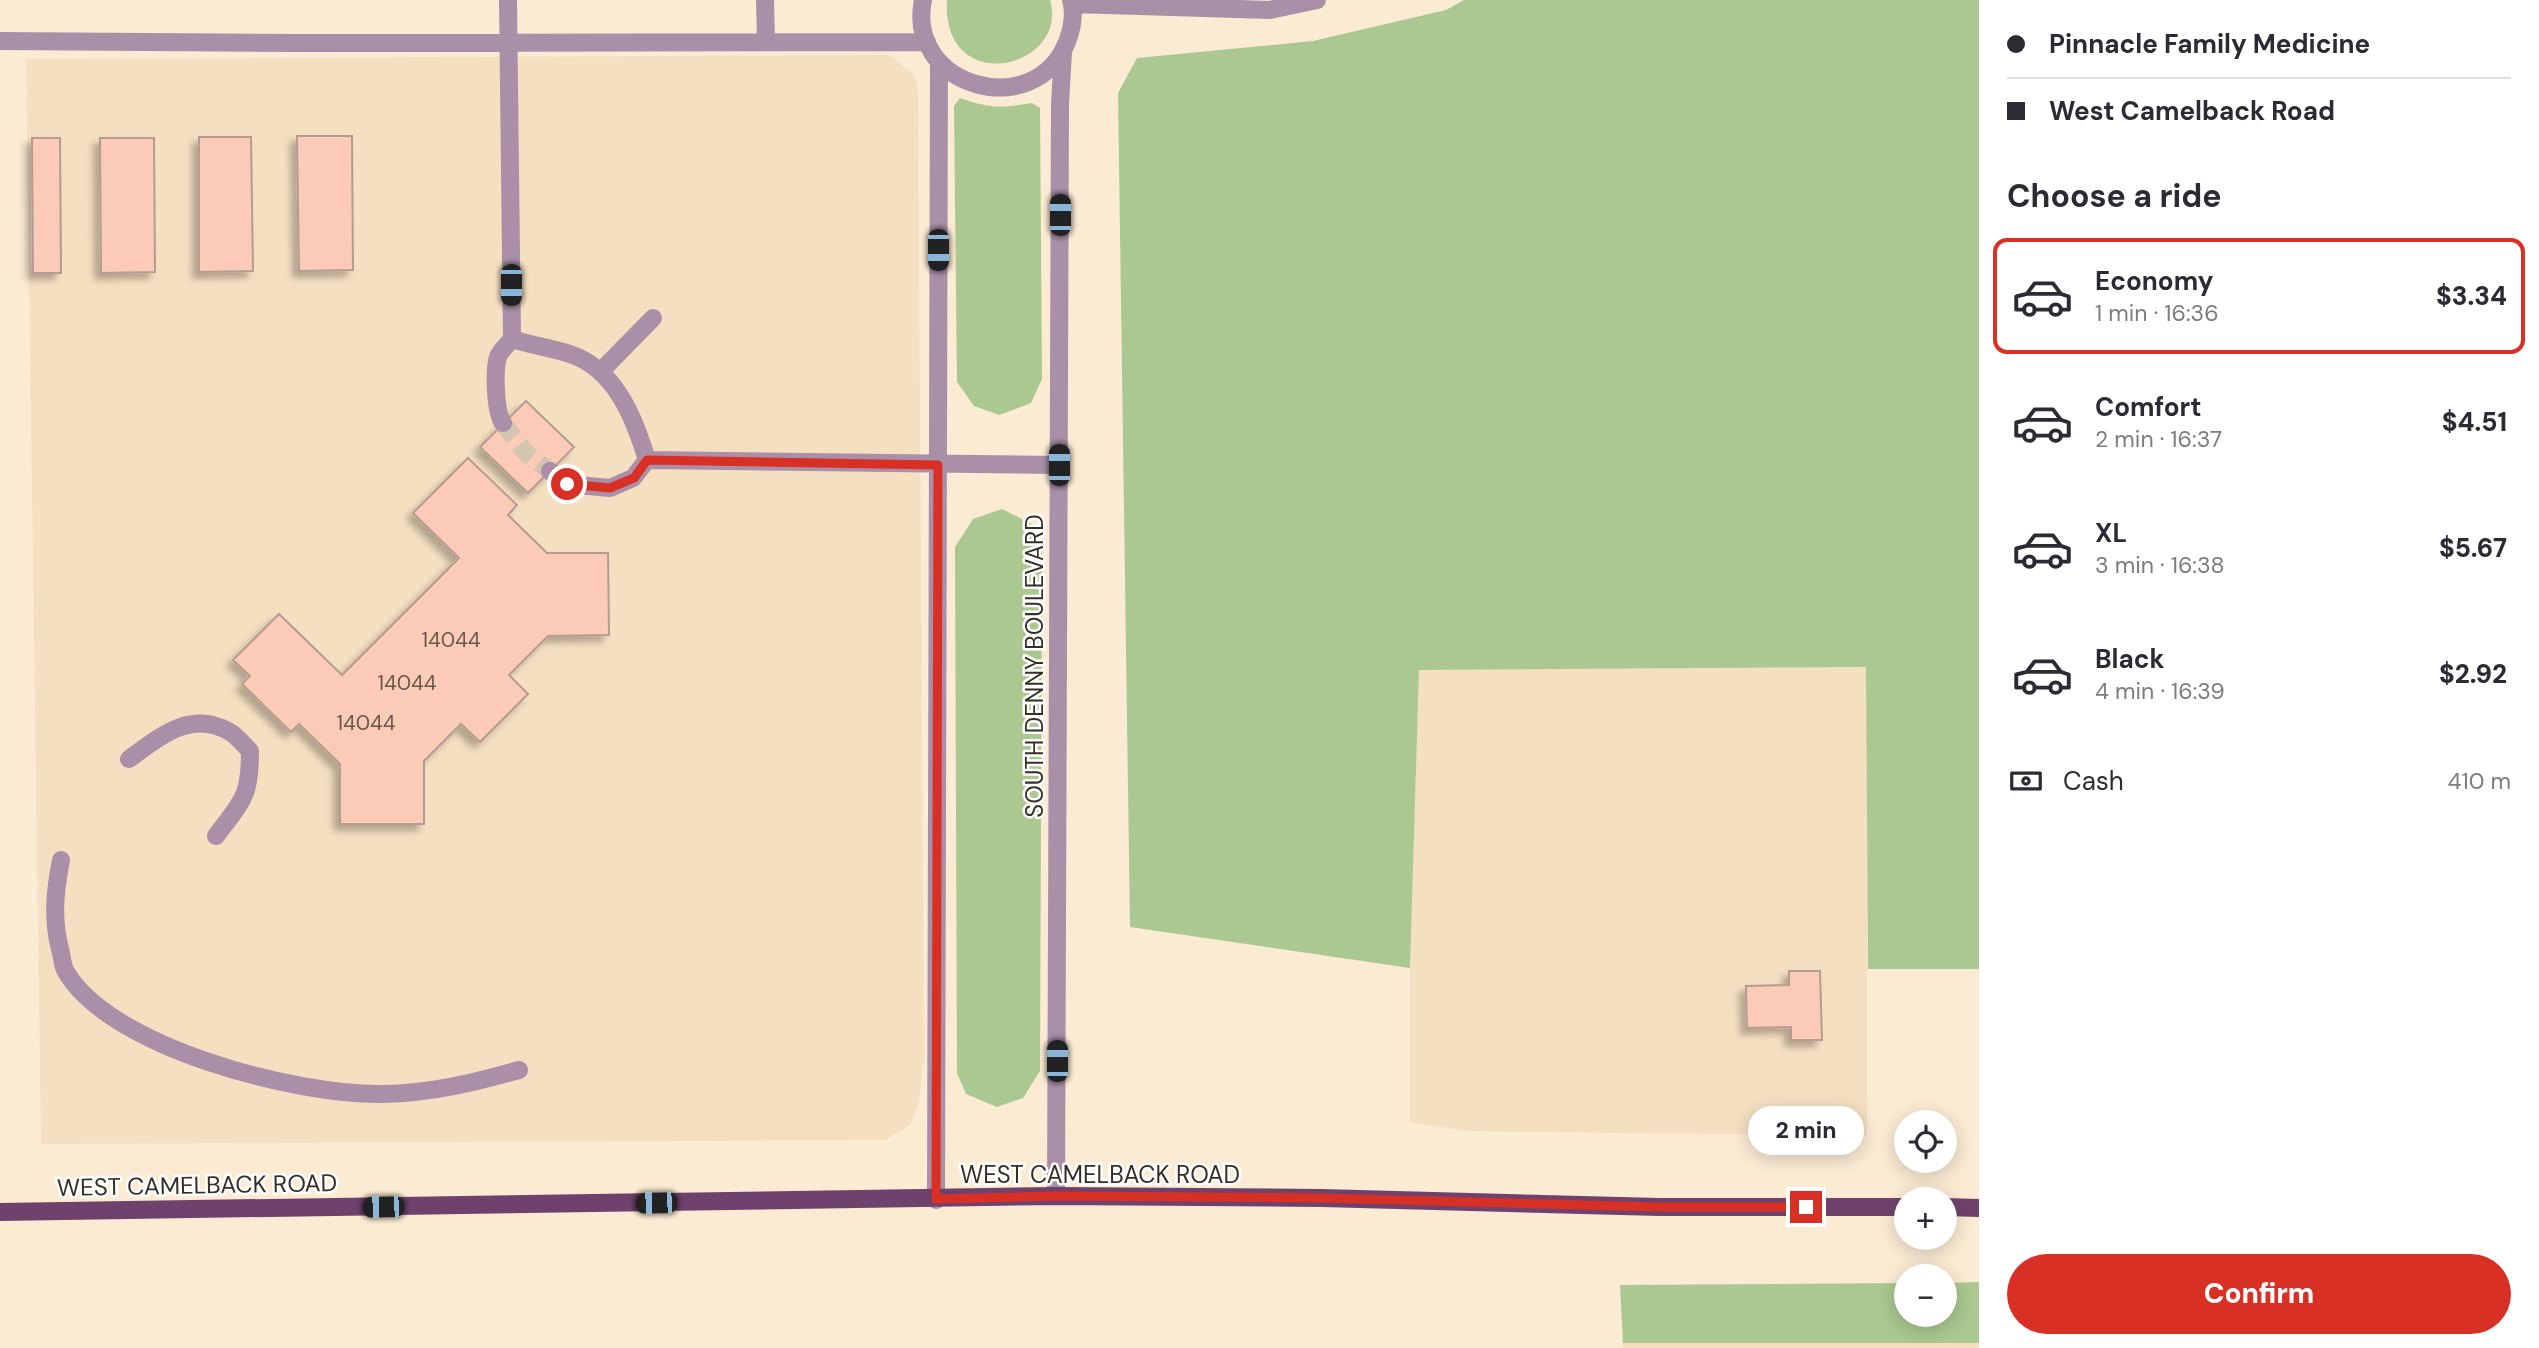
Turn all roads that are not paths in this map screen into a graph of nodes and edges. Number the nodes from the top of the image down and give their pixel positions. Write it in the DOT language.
graph roads {
  1 [pos="508,0"];
  2 [pos="765,0"];
  3 [pos="923,0"];
  4 [pos="1317,0"];
  5 [pos="1072,2"];
  6 [pos="0,40"];
  7 [pos="766,42"];
  8 [pos="927,42"];
  9 [pos="509,43"];
  10 [pos="1063,52"];
  11 [pos="939,62"];
  12 [pos="653,318"];
  13 [pos="512,339"];
  14 [pos="601,371"];
  15 [pos="503,423"];
  16 [pos="647,460"];
  17 [pos="938,465"];
  18 [pos="1059,465"];
  19 [pos="550,471"];
  20 [pos="129,759"];
  21 [pos="216,836"];
  22 [pos="61,860"];
  23 [pos="519,1070"];
  24 [pos="1056,1196"];
  25 [pos="936,1199"];
  26 [pos="1894,1207"];
  27 [pos="1957,1207"];
  28 [pos="1979,1208"];
  29 [pos="0,1212"];
  1 -- 9 [label="street"];
  2 -- 7 [label="street"];
  3 -- 8 [label="street, SOUTH DENNY BOULEVARD"];
  4 -- 5 [label="street"];
  5 -- 10 [label="street, SOUTH DENNY BOULEVARD"];
  6 -- 9 [label="street"];
  7 -- 8 [label="street"];
  7 -- 9 [label="street"];
  8 -- 11 [label="street, SOUTH DENNY BOULEVARD"];
  9 -- 13 [label="street"];
  10 -- 11 [label="street, SOUTH DENNY BOULEVARD"];
  10 -- 18 [label="street, SOUTH DENNY BOULEVARD"];
  11 -- 17 [label="street"];
  12 -- 14 [label="street"];
  13 -- 14 [label="street"];
  13 -- 15 [label="street"];
  14 -- 16 [label="street"];
  16 -- 17 [label="street"];
  16 -- 19 [label="street"];
  17 -- 18 [label="street"];
  17 -- 25 [label="street"];
  18 -- 24 [label="street, SOUTH DENNY BOULEVARD"];
  20 -- 21 [label="street"];
  22 -- 23 [label="street"];
  24 -- 25 [label="main road, WEST CAMELBACK ROAD"];
  24 -- 26 [label="main road, WEST CAMELBACK ROAD"];
  25 -- 29 [label="main road, WEST CAMELBACK ROAD"];
  27 -- 28 [label="main road"];
}
